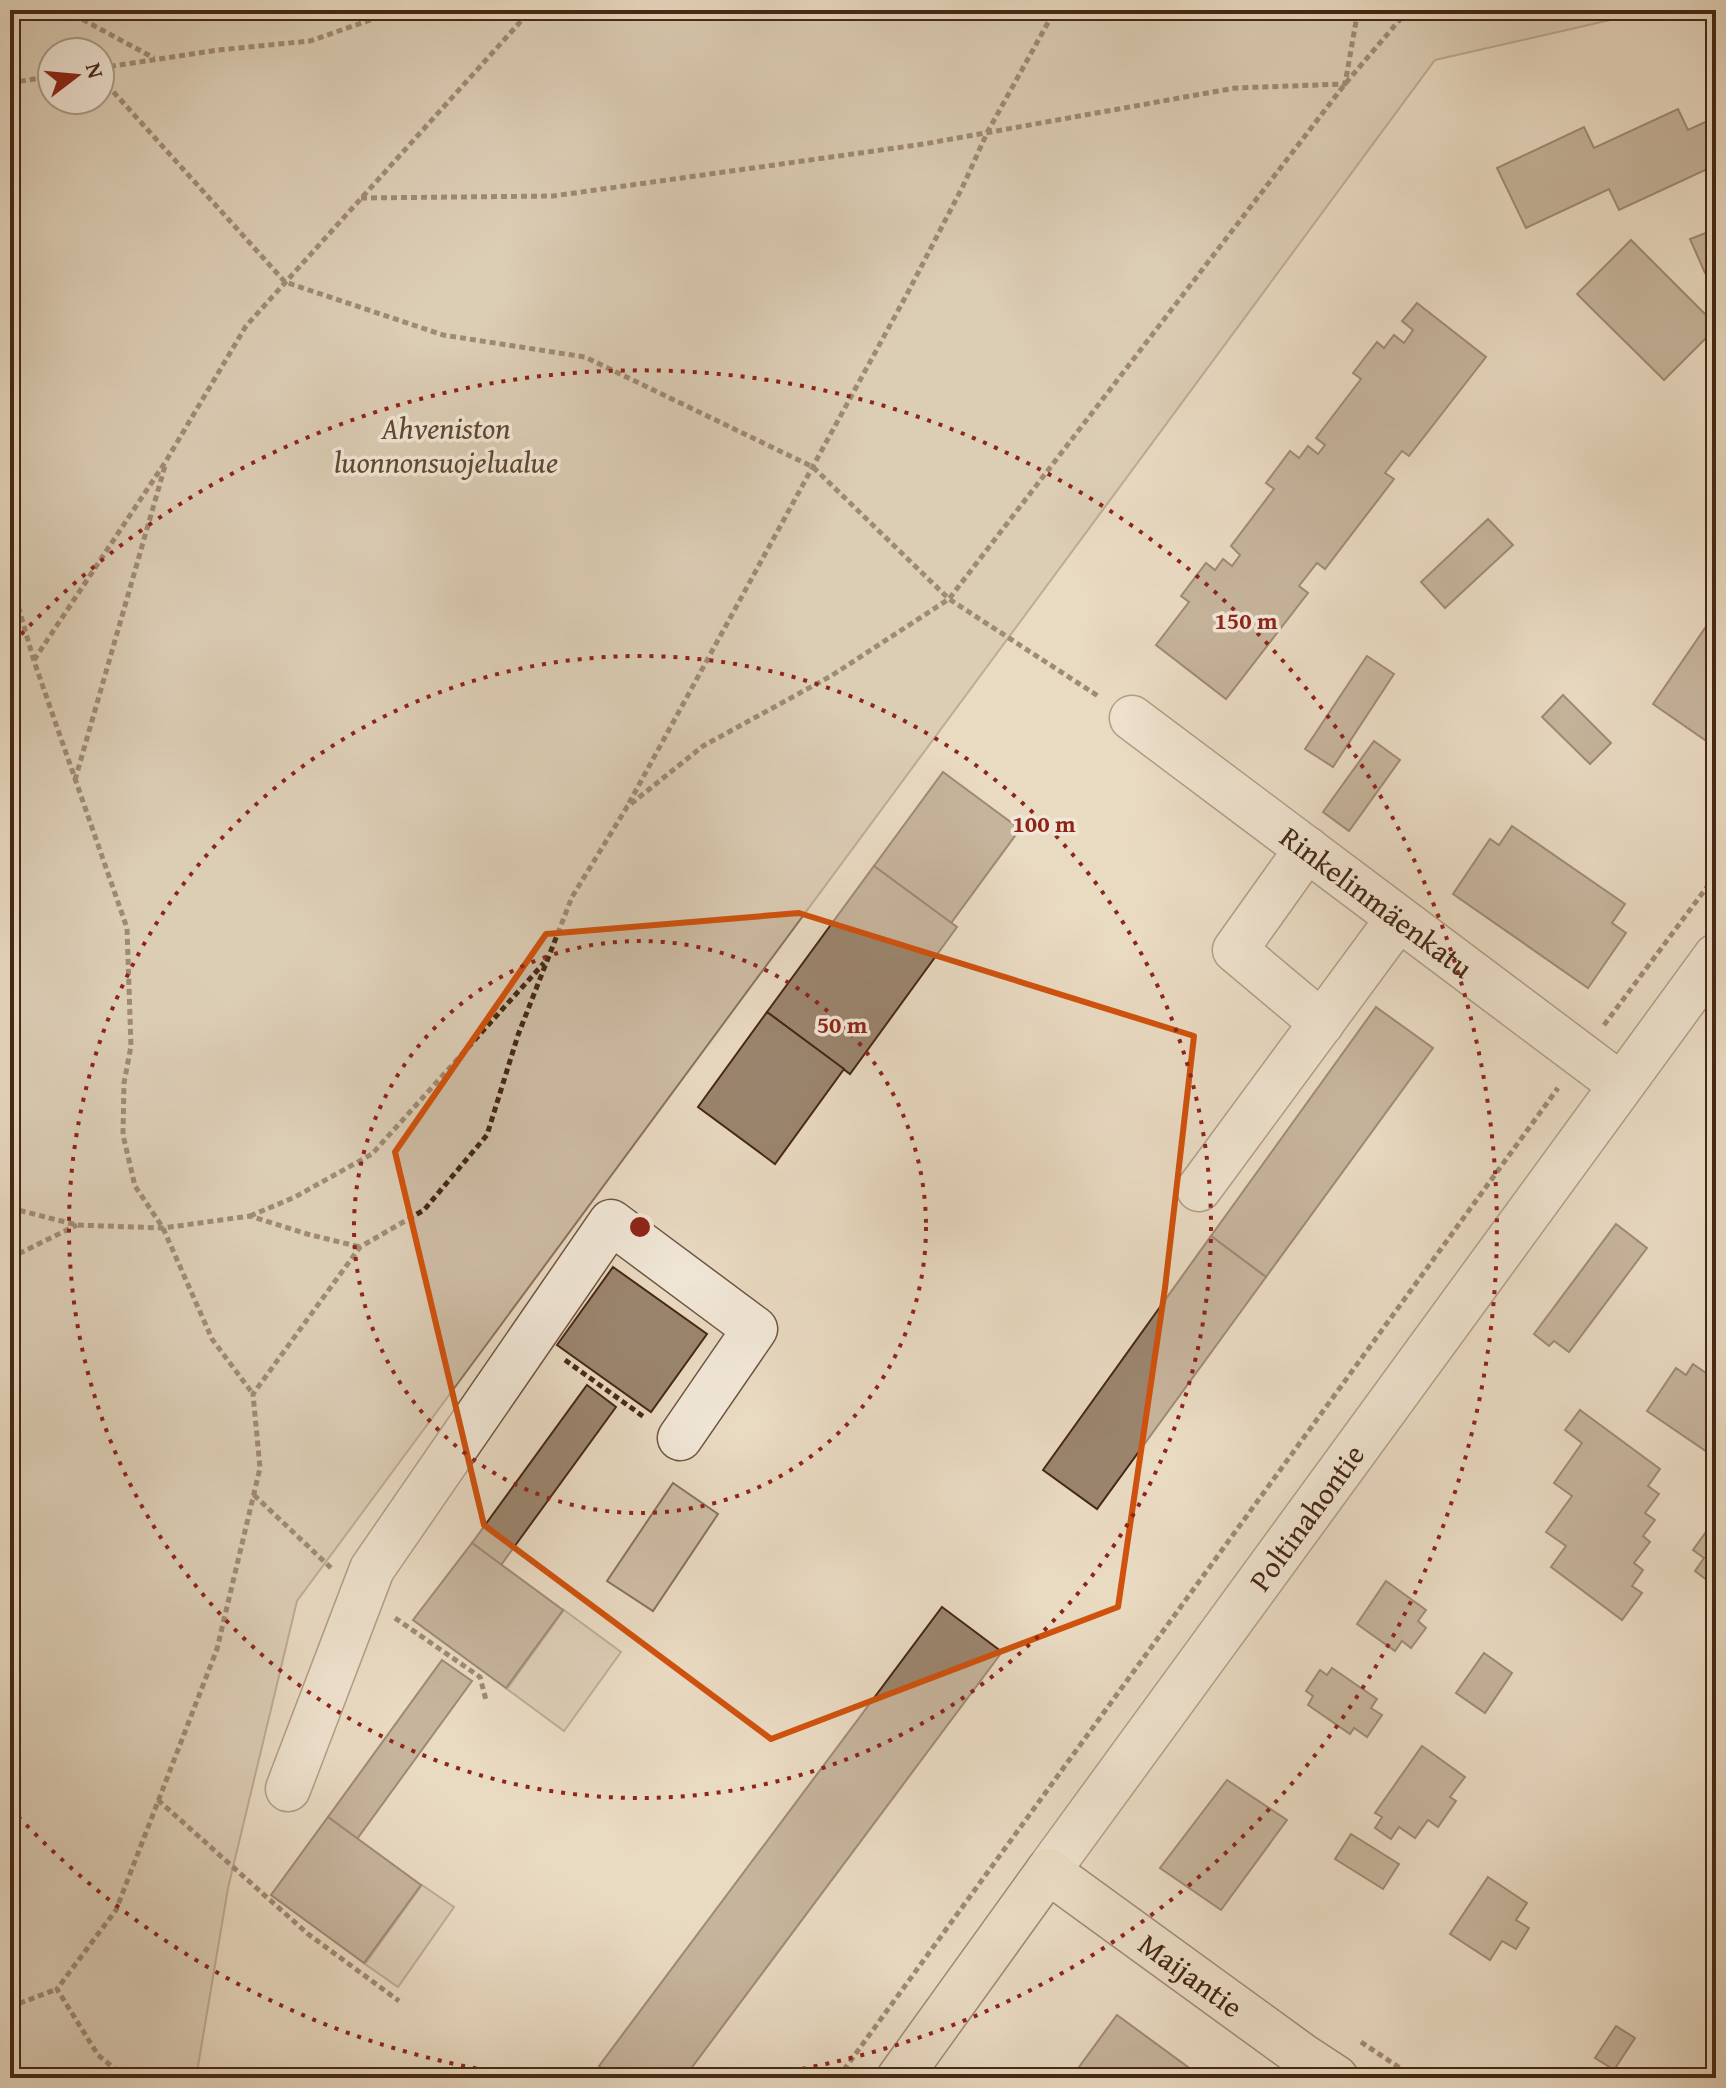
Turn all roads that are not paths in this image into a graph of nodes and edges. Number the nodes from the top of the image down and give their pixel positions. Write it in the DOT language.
graph roads {
  1 [pos="1132,718"];
  2 [pos="1307,849"];
  3 [pos="1398,919"];
  4 [pos="1716,956"];
  5 [pos="1322,1023"];
  6 [pos="1621,1085"];
  7 [pos="1199,1189"];
  8 [pos="666,1430"];
  9 [pos="288,1789"];
  10 [pos="1048,1871"];
  11 [pos="1309,2071"];
  12 [pos="899,2078"];
  1 -- 2 [label="street, Rinkelinmäenkatu"];
  2 -- 3 [label="street, Rinkelinmäenkatu"];
  2 -- 5 [label="street"];
  3 -- 5 [label="street"];
  3 -- 6 [label="street, Rinkelinmäenkatu"];
  4 -- 6 [label="street, Poltinahontie"];
  5 -- 7 [label="street"];
  6 -- 10 [label="street, Poltinahontie"];
  8 -- 9 [label="street"];
  10 -- 11 [label="main road, Maijantie"];
  10 -- 12 [label="main road, Poltinahontie"];
}
